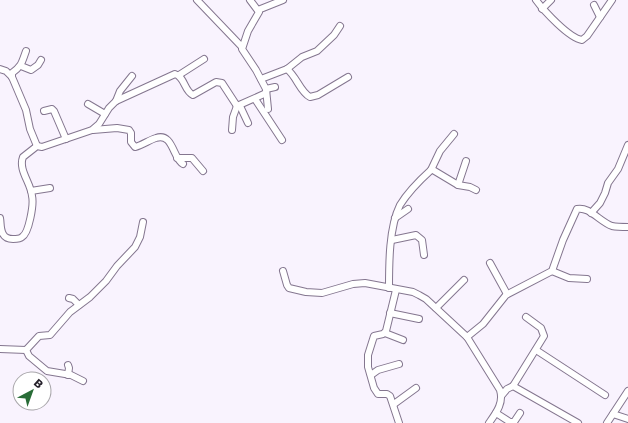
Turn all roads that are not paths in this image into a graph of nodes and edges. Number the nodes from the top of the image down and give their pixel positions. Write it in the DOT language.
graph roads {
  1 [pos="196,0"];
  2 [pos="251,0"];
  3 [pos="283,0"];
  4 [pos="536,0"];
  5 [pos="551,0"];
  6 [pos="612,0"];
  7 [pos="594,5"];
  8 [pos="542,9"];
  9 [pos="258,10"];
  10 [pos="600,17"];
  11 [pos="340,26"];
  12 [pos="242,47"];
  13 [pos="26,50"];
  14 [pos="204,59"];
  15 [pos="42,60"];
  16 [pos="21,66"];
  17 [pos="0,69"];
  18 [pos="287,69"];
  19 [pos="178,75"];
  20 [pos="132,76"];
  21 [pos="12,77"];
  22 [pos="348,77"];
  23 [pos="260,79"];
  24 [pos="275,87"];
  25 [pos="266,90"];
  26 [pos="255,99"];
  27 [pos="116,101"];
  28 [pos="88,104"];
  29 [pos="239,106"];
  30 [pos="268,109"];
  31 [pos="44,111"];
  32 [pos="105,114"];
  33 [pos="248,123"];
  34 [pos="92,130"];
  35 [pos="232,130"];
  36 [pos="454,134"];
  37 [pos="66,139"];
  38 [pos="282,140"];
  39 [pos="628,145"];
  40 [pos="38,146"];
  41 [pos="177,158"];
  42 [pos="466,161"];
  43 [pos="183,164"];
  44 [pos="431,170"];
  45 [pos="203,171"];
  46 [pos="458,186"];
  47 [pos="50,188"];
  48 [pos="476,190"];
  49 [pos="32,191"];
  50 [pos="408,209"];
  51 [pos="591,213"];
  52 [pos="0,218"];
  53 [pos="395,218"];
  54 [pos="143,222"];
  55 [pos="628,227"];
  56 [pos="392,240"];
  57 [pos="424,255"];
  58 [pos="490,263"];
  59 [pos="552,270"];
  60 [pos="283,271"];
  61 [pos="587,279"];
  62 [pos="464,280"];
  63 [pos="389,288"];
  64 [pos="396,290"];
  65 [pos="507,294"];
  66 [pos="69,298"];
  67 [pos="78,305"];
  68 [pos="436,308"];
  69 [pos="390,314"];
  70 [pos="526,317"];
  71 [pos="419,319"];
  72 [pos="385,333"];
  73 [pos="467,337"];
  74 [pos="402,340"];
  75 [pos="0,349"];
  76 [pos="26,350"];
  77 [pos="536,350"];
  78 [pos="399,364"];
  79 [pos="68,365"];
  80 [pos="68,375"];
  81 [pos="371,375"];
  82 [pos="83,381"];
  83 [pos="513,386"];
  84 [pos="416,388"];
  85 [pos="628,391"];
  86 [pos="502,395"];
  87 [pos="605,395"];
  88 [pos="394,404"];
  89 [pos="496,413"];
  90 [pos="520,413"];
  91 [pos="613,414"];
  92 [pos="628,419"];
  93 [pos="399,423"];
  94 [pos="489,423"];
  95 [pos="578,423"];
  96 [pos="607,423"];
  1 -- 12 [label="street"];
  2 -- 9 [label="street"];
  3 -- 9 [label="street"];
  4 -- 8 [label="street"];
  5 -- 8 [label="street"];
  6 -- 10 [label="street"];
  7 -- 10 [label="street"];
  8 -- 10 [label="street"];
  9 -- 12 [label="street"];
  11 -- 18 [label="street"];
  12 -- 23 [label="street"];
  13 -- 16 [label="street"];
  14 -- 19 [label="street"];
  15 -- 16 [label="street"];
  16 -- 21 [label="street"];
  17 -- 21 [label="street"];
  18 -- 22 [label="street"];
  18 -- 23 [label="street"];
  19 -- 27 [label="street"];
  19 -- 29 [label="street"];
  20 -- 27 [label="street"];
  21 -- 40 [label="street"];
  23 -- 25 [label="street"];
  24 -- 25 [label="street"];
  25 -- 26 [label="street"];
  25 -- 30 [label="street"];
  26 -- 29 [label="street"];
  26 -- 38 [label="street"];
  27 -- 32 [label="street"];
  28 -- 32 [label="street"];
  29 -- 33 [label="street"];
  29 -- 35 [label="street"];
  31 -- 37 [label="street"];
  32 -- 34 [label="street"];
  34 -- 37 [label="street"];
  34 -- 41 [label="street"];
  36 -- 44 [label="street"];
  37 -- 40 [label="street"];
  39 -- 51 [label="street"];
  40 -- 49 [label="street"];
  41 -- 43 [label="street"];
  41 -- 45 [label="street"];
  42 -- 46 [label="street"];
  44 -- 46 [label="street"];
  44 -- 53 [label="street"];
  46 -- 48 [label="street"];
  47 -- 49 [label="street"];
  49 -- 52 [label="street"];
  50 -- 53 [label="street"];
  51 -- 55 [label="street"];
  51 -- 59 [label="street"];
  53 -- 56 [label="street"];
  54 -- 67 [label="street"];
  56 -- 57 [label="street"];
  56 -- 63 [label="street"];
  58 -- 65 [label="street"];
  59 -- 61 [label="street"];
  59 -- 65 [label="street"];
  60 -- 63 [label="street"];
  62 -- 68 [label="street"];
  63 -- 64 [label="street"];
  64 -- 68 [label="street"];
  64 -- 69 [label="street"];
  65 -- 73 [label="street"];
  66 -- 67 [label="street"];
  67 -- 76 [label="street"];
  68 -- 73 [label="street"];
  69 -- 71 [label="street"];
  69 -- 72 [label="street"];
  70 -- 77 [label="street"];
  72 -- 74 [label="street"];
  72 -- 81 [label="street"];
  73 -- 86 [label="street"];
  75 -- 76 [label="street"];
  76 -- 80 [label="street"];
  77 -- 83 [label="street"];
  77 -- 87 [label="street"];
  78 -- 81 [label="street"];
  79 -- 80 [label="street"];
  80 -- 82 [label="street"];
  81 -- 88 [label="street"];
  83 -- 86 [label="street"];
  83 -- 95 [label="street"];
  84 -- 88 [label="street"];
  85 -- 91 [label="street"];
  86 -- 89 [label="street"];
  88 -- 93 [label="street"];
  89 -- 90 [label="street"];
  89 -- 94 [label="street"];
  91 -- 92 [label="street"];
  91 -- 96 [label="street"];
}
